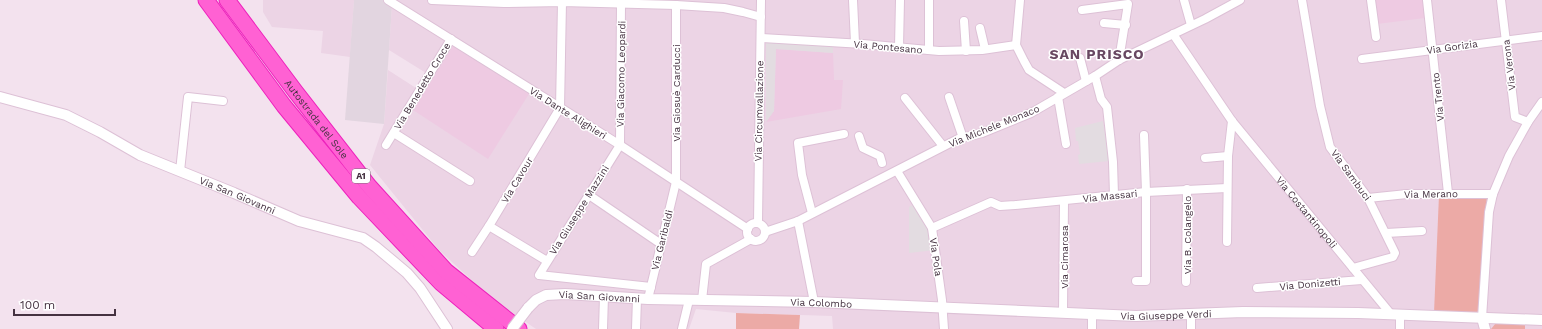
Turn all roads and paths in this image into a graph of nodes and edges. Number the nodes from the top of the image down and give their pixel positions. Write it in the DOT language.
graph roads {
  1 [pos="206,0"];
  2 [pos="227,0"];
  3 [pos="388,0"];
  4 [pos="432,0"];
  5 [pos="761,0"];
  6 [pos="853,0"];
  7 [pos="900,0"];
  8 [pos="929,0"];
  9 [pos="1020,0"];
  10 [pos="1184,0"];
  11 [pos="1220,0"];
  12 [pos="1240,0"];
  13 [pos="1302,0"];
  14 [pos="1371,0"];
  15 [pos="1427,0"];
  16 [pos="1501,0"];
  17 [pos="562,2"];
  18 [pos="640,2"];
  19 [pos="621,4"];
  20 [pos="676,5"];
  21 [pos="1223,9"];
  22 [pos="1082,10"];
  23 [pos="761,18"];
  24 [pos="964,21"];
  25 [pos="1104,23"];
  26 [pos="1126,25"];
  27 [pos="1191,25"];
  28 [pos="980,28"];
  29 [pos="1173,34"];
  30 [pos="1542,36"];
  31 [pos="1376,37"];
  32 [pos="761,38"];
  33 [pos="451,39"];
  34 [pos="1506,40"];
  35 [pos="855,43"];
  36 [pos="1016,45"];
  37 [pos="899,47"];
  38 [pos="985,49"];
  39 [pos="929,50"];
  40 [pos="1434,50"];
  41 [pos="966,51"];
  42 [pos="1080,58"];
  43 [pos="1362,59"];
  44 [pos="1119,60"];
  45 [pos="1095,76"];
  46 [pos="1086,81"];
  47 [pos="1061,95"];
  48 [pos="0,97"];
  49 [pos="949,97"];
  50 [pos="905,98"];
  51 [pos="223,101"];
  52 [pos="1542,102"];
  53 [pos="560,108"];
  54 [pos="1232,121"];
  55 [pos="1528,122"];
  56 [pos="394,133"];
  57 [pos="844,134"];
  58 [pos="1144,135"];
  59 [pos="859,136"];
  60 [pos="963,138"];
  61 [pos="1066,144"];
  62 [pos="620,145"];
  63 [pos="386,146"];
  64 [pos="943,146"];
  65 [pos="1228,156"];
  66 [pos="1205,158"];
  67 [pos="882,163"];
  68 [pos="180,171"];
  69 [pos="897,171"];
  70 [pos="470,180"];
  71 [pos="676,182"];
  72 [pos="1227,188"];
  73 [pos="1187,189"];
  74 [pos="1146,192"];
  75 [pos="1448,193"];
  76 [pos="1493,194"];
  77 [pos="589,195"];
  78 [pos="1114,195"];
  79 [pos="1368,198"];
  80 [pos="1064,201"];
  81 [pos="812,213"];
  82 [pos="798,221"];
  83 [pos="758,223"];
  84 [pos="489,226"];
  85 [pos="932,228"];
  86 [pos="748,229"];
  87 [pos="1422,231"];
  88 [pos="765,232"];
  89 [pos="1386,233"];
  90 [pos="752,239"];
  91 [pos="1227,242"];
  92 [pos="661,244"];
  93 [pos="472,252"];
  94 [pos="547,261"];
  95 [pos="1353,268"];
  96 [pos="1362,280"];
  97 [pos="1136,281"];
  98 [pos="1186,282"];
  99 [pos="651,287"];
  100 [pos="1257,288"];
  101 [pos="604,296"];
  102 [pos="637,298"];
  103 [pos="648,299"];
  104 [pos="689,300"];
  105 [pos="702,300"];
  106 [pos="814,302"];
  107 [pos="942,307"];
  108 [pos="1063,313"];
  109 [pos="1092,314"];
  110 [pos="1191,314"];
  111 [pos="1395,314"];
  112 [pos="1482,318"];
  113 [pos="1542,320"];
  114 [pos="447,329"];
  115 [pos="496,329"];
  116 [pos="512,329"];
  117 [pos="519,329"];
  118 [pos="604,329"];
  119 [pos="636,329"];
  120 [pos="682,329"];
  121 [pos="944,329"];
  122 [pos="1092,329"];
  123 [pos="1191,329"];
  124 [pos="1400,329"];
  125 [pos="1485,329"];
  1 -- 115 [label="highway, Autostrada del Sole / A1"];
  2 -- 117 [label="highway, Autostrada del Sole / A1"];
  3 -- 33 [label="street, Via Dante Alighieri"];
  4 -- 17 [label="street"];
  5 -- 23 [label="street, Via Circumvallazione"];
  6 -- 35 [label="street"];
  7 -- 37 [label="street"];
  8 -- 39 [label="street"];
  9 -- 36 [label="street"];
  10 -- 27 [label="street"];
  11 -- 21 [label="street"];
  12 -- 21 [label="street, Via Michele Monaco"];
  13 -- 79 [label="street, Via Sambuci"];
  14 -- 31 [label="street"];
  15 -- 40 [label="street, Via Trento"];
  16 -- 34 [label="street, Via Verona"];
  17 -- 19 [label="street"];
  17 -- 53 [label="street"];
  18 -- 19 [label="street"];
  18 -- 20 [label="street"];
  19 -- 62 [label="street, Via Giacomo Leopardi"];
  20 -- 23 [label="street"];
  20 -- 71 [label="street, Via Giosuè Carducci"];
  21 -- 27 [label="street, Via Michele Monaco"];
  22 -- 26 [label="street"];
  23 -- 32 [label="street, Via Circumvallazione"];
  24 -- 41 [label="street"];
  25 -- 26 [label="street"];
  26 -- 44 [label="street"];
  27 -- 29 [label="street, Via Michele Monaco"];
  28 -- 38 [label="street"];
  29 -- 44 [label="street, Via Michele Monaco"];
  29 -- 54 [label="street, Via Costantinopoli"];
  30 -- 34 [label="street, Via Gorizia"];
  32 -- 35 [label="street, Via Pontesano"];
  32 -- 83 [label="street, Via Circumvallazione"];
  33 -- 53 [label="street, Via Dante Alighieri"];
  33 -- 56 [label="street, Via Benedetto Croce"];
  34 -- 40 [label="street, Via Gorizia"];
  34 -- 55 [label="street, Via Verona"];
  35 -- 37 [label="street, Via Pontesano"];
  36 -- 38 [label="street, Via Pontesano"];
  36 -- 47 [label="street"];
  37 -- 39 [label="street, Via Pontesano"];
  38 -- 41 [label="street, Via Pontesano"];
  39 -- 41 [label="street, Via Pontesano"];
  40 -- 43 [label="street, Via Gorizia"];
  40 -- 75 [label="street, Via Trento"];
  42 -- 46 [label="street"];
  44 -- 45 [label="street, Via Michele Monaco"];
  45 -- 46 [label="street, Via Michele Monaco"];
  45 -- 78 [label="street"];
  46 -- 47 [label="street, Via Michele Monaco"];
  47 -- 60 [label="street, Via Michele Monaco"];
  47 -- 61 [label="street"];
  48 -- 68 [label="street, Via San Giovanni"];
  49 -- 60 [label="street"];
  50 -- 64 [label="street"];
  51 -- 68 [label="street"];
  52 -- 55 [label="street"];
  53 -- 62 [label="street, Via Dante Alighieri"];
  53 -- 84 [label="street, Via Cavour"];
  54 -- 65 [label="street"];
  54 -- 95 [label="street, Via Costantinopoli"];
  55 -- 76 [label="street"];
  56 -- 63 [label="street, Via Benedetto Croce"];
  56 -- 70 [label="street, Via Benedetto Croce"];
  57 -- 81 [label="street"];
  58 -- 74 [label="street"];
  59 -- 67 [label="street"];
  60 -- 64 [label="street, Via Michele Monaco"];
  62 -- 71 [label="street, Via Dante Alighieri"];
  62 -- 77 [label="street, Via Giuseppe Mazzini"];
  64 -- 69 [label="street, Via Michele Monaco"];
  65 -- 66 [label="street"];
  65 -- 72 [label="street"];
  68 -- 114 [label="street, Via San Giovanni"];
  69 -- 81 [label="street, Via Michele Monaco"];
  69 -- 85 [label="street, Via Pola"];
  71 -- 86 [label="street, Via Dante Alighieri"];
  71 -- 92 [label="street, Via Garibaldi"];
  72 -- 73 [label="street, Via Massari"];
  72 -- 91 [label="street"];
  73 -- 74 [label="street, Via Massari"];
  73 -- 98 [label="street, Via B. Colangelo"];
  74 -- 78 [label="street, Via Massari"];
  74 -- 97 [label="street"];
  75 -- 76 [label="street, Via Merano"];
  75 -- 79 [label="street, Via Merano"];
  76 -- 112 [label="street"];
  77 -- 92 [label="street"];
  77 -- 94 [label="street, Via Giuseppe Mazzini"];
  78 -- 80 [label="street, Via Massari"];
  79 -- 89 [label="street, Via Sambuci"];
  80 -- 85 [label="street, Via Massari"];
  80 -- 108 [label="street, Via Cimarosa"];
  81 -- 82 [label="street, Via Michele Monaco"];
  82 -- 88 [label="street, Via Michele Monaco"];
  82 -- 106 [label="street"];
  83 -- 86 [label="street"];
  83 -- 88 [label="street"];
  84 -- 93 [label="street, Via Cavour"];
  84 -- 94 [label="street"];
  85 -- 107 [label="street, Via Pola"];
  86 -- 90 [label="street"];
  87 -- 89 [label="street"];
  88 -- 90 [label="street"];
  89 -- 95 [label="street, Via Sambuci"];
  90 -- 105 [label="street"];
  92 -- 99 [label="street, Via Garibaldi"];
  94 -- 99 [label="street, Via Giuseppe Mazzini"];
  95 -- 96 [label="street, Via Costantinopoli"];
  96 -- 100 [label="street, Via Donizetti"];
  96 -- 111 [label="street, Via Costantinopoli"];
  99 -- 103 [label="street, Via Garibaldi"];
  101 -- 102 [label="street, Via San Giovanni"];
  101 -- 116 [label="street, Via San Giovanni, bridge"];
  101 -- 118 [label="street"];
  102 -- 103 [label="street, Via San Giovanni"];
  102 -- 119 [label="street"];
  103 -- 104 [label="street, Via San Giovanni"];
  104 -- 105 [label="street, Via San Giovanni"];
  104 -- 120 [label="street"];
  105 -- 106 [label="street, Via Colombo"];
  106 -- 107 [label="street, Via Colombo"];
  107 -- 108 [label="street, Via Giuseppe Verdi"];
  107 -- 121 [label="street, Via Pola"];
  108 -- 109 [label="street, Via Giuseppe Verdi"];
  109 -- 110 [label="street, Via Giuseppe Verdi"];
  109 -- 122 [label="street"];
  110 -- 111 [label="street, Via Giuseppe Verdi"];
  110 -- 123 [label="street"];
  111 -- 112 [label="street"];
  111 -- 124 [label="street"];
  112 -- 113 [label="street"];
  112 -- 125 [label="street"];
}
